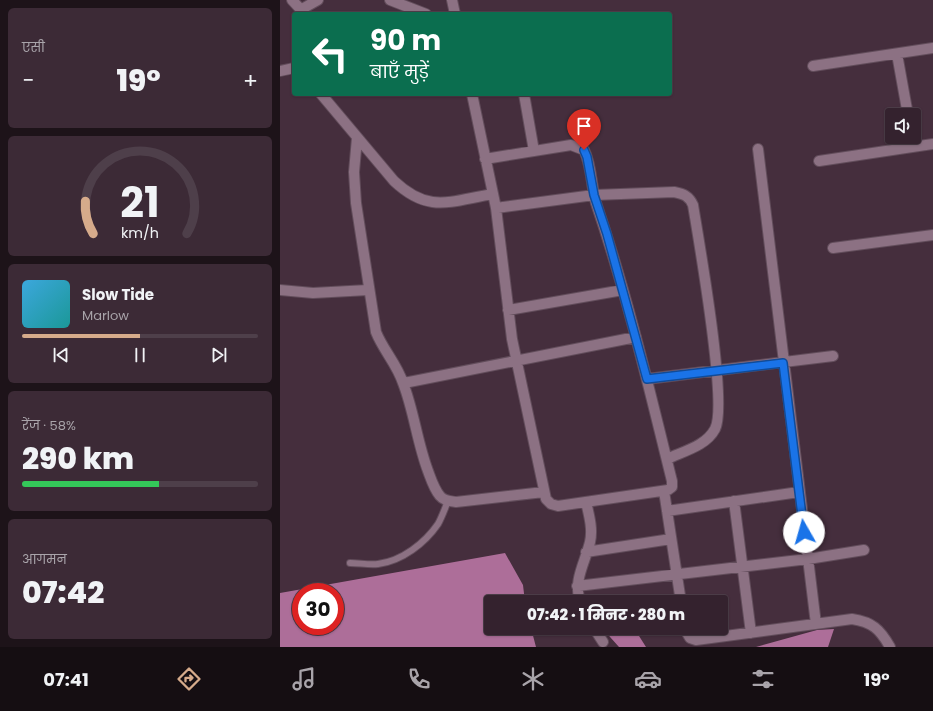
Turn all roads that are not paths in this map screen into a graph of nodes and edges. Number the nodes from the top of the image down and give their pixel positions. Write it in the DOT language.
graph roads {
  1 [pos="292,0"];
  2 [pos="318,0"];
  3 [pos="390,0"];
  4 [pos="452,0"];
  5 [pos="304,12"];
  6 [pos="421,12"];
  7 [pos="455,12"];
  8 [pos="933,48"];
  9 [pos="897,54"];
  10 [pos="813,66"];
  11 [pos="292,68"];
  12 [pos="280,71"];
  13 [pos="323,96"];
  14 [pos="472,96"];
  15 [pos="524,96"];
  16 [pos="907,108"];
  17 [pos="357,138"];
  18 [pos="921,143"];
  19 [pos="902,144"];
  20 [pos="933,144"];
  21 [pos="758,149"];
  22 [pos="534,151"];
  23 [pos="485,159"];
  24 [pos="819,160"];
  25 [pos="493,194"];
  26 [pos="594,195"];
  27 [pos="496,208"];
  28 [pos="933,236"];
  29 [pos="833,248"];
  30 [pos="280,290"];
  31 [pos="368,290"];
  32 [pos="623,290"];
  33 [pos="508,310"];
  34 [pos="636,337"];
  35 [pos="833,356"];
  36 [pos="516,361"];
  37 [pos="783,363"];
  38 [pos="717,371"];
  39 [pos="647,379"];
  40 [pos="404,383"];
  41 [pos="667,459"];
  42 [pos="544,492"];
  43 [pos="664,492"];
  44 [pos="799,492"];
  45 [pos="448,501"];
  46 [pos="734,501"];
  47 [pos="586,502"];
  48 [pos="666,511"];
  49 [pos="671,539"];
  50 [pos="864,550"];
  51 [pos="586,552"];
  52 [pos="808,559"];
  53 [pos="350,563"];
  54 [pos="742,566"];
  55 [pos="676,574"];
  56 [pos="577,586"];
  57 [pos="579,595"];
  58 [pos="680,595"];
  59 [pos="816,624"];
  60 [pos="751,633"];
  61 [pos="598,635"];
  62 [pos="688,635"];
  63 [pos="602,642"];
  64 [pos="890,647"];
  1 -- 5 [label="street"];
  2 -- 5 [label="street"];
  3 -- 6 [label="street"];
  4 -- 7 [label="street"];
  8 -- 9 [label="street"];
  9 -- 10 [label="street"];
  9 -- 16 [label="street"];
  11 -- 12 [label="street"];
  13 -- 17 [label="street"];
  14 -- 23 [label="street"];
  15 -- 22 [label="street"];
  17 -- 25 [label="street"];
  17 -- 31 [label="street"];
  18 -- 20 [label="street"];
  19 -- 24 [label="street"];
  21 -- 37 [label="street"];
  22 -- 23 [label="street"];
  22 -- 26 [label="street"];
  23 -- 25 [label="street"];
  25 -- 27 [label="street"];
  26 -- 27 [label="street"];
  26 -- 32 [label="street"];
  26 -- 38 [label="street"];
  27 -- 33 [label="street"];
  28 -- 29 [label="street"];
  30 -- 31 [label="street"];
  31 -- 40 [label="street"];
  32 -- 33 [label="street"];
  32 -- 34 [label="street"];
  33 -- 36 [label="street"];
  34 -- 36 [label="street"];
  34 -- 39 [label="street"];
  35 -- 37 [label="street"];
  36 -- 40 [label="street"];
  36 -- 42 [label="street"];
  37 -- 38 [label="street"];
  37 -- 44 [label="street"];
  38 -- 39 [label="street"];
  38 -- 41 [label="street"];
  39 -- 41 [label="street"];
  40 -- 45 [label="street"];
  41 -- 43 [label="street"];
  42 -- 45 [label="street"];
  42 -- 47 [label="street"];
  43 -- 47 [label="street"];
  43 -- 48 [label="street"];
  44 -- 46 [label="street"];
  44 -- 52 [label="street"];
  45 -- 53 [label="lane"];
  46 -- 48 [label="street"];
  46 -- 54 [label="street"];
  47 -- 51 [label="street"];
  48 -- 49 [label="street"];
  49 -- 51 [label="street"];
  49 -- 55 [label="street"];
  50 -- 52 [label="street"];
  51 -- 56 [label="street"];
  52 -- 54 [label="street"];
  52 -- 59 [label="street"];
  54 -- 55 [label="street"];
  54 -- 60 [label="street"];
  55 -- 56 [label="street"];
  55 -- 58 [label="street"];
  56 -- 57 [label="street"];
  59 -- 60 [label="street"];
  59 -- 64 [label="street"];
  60 -- 62 [label="street"];
  61 -- 63 [label="street"];
}
